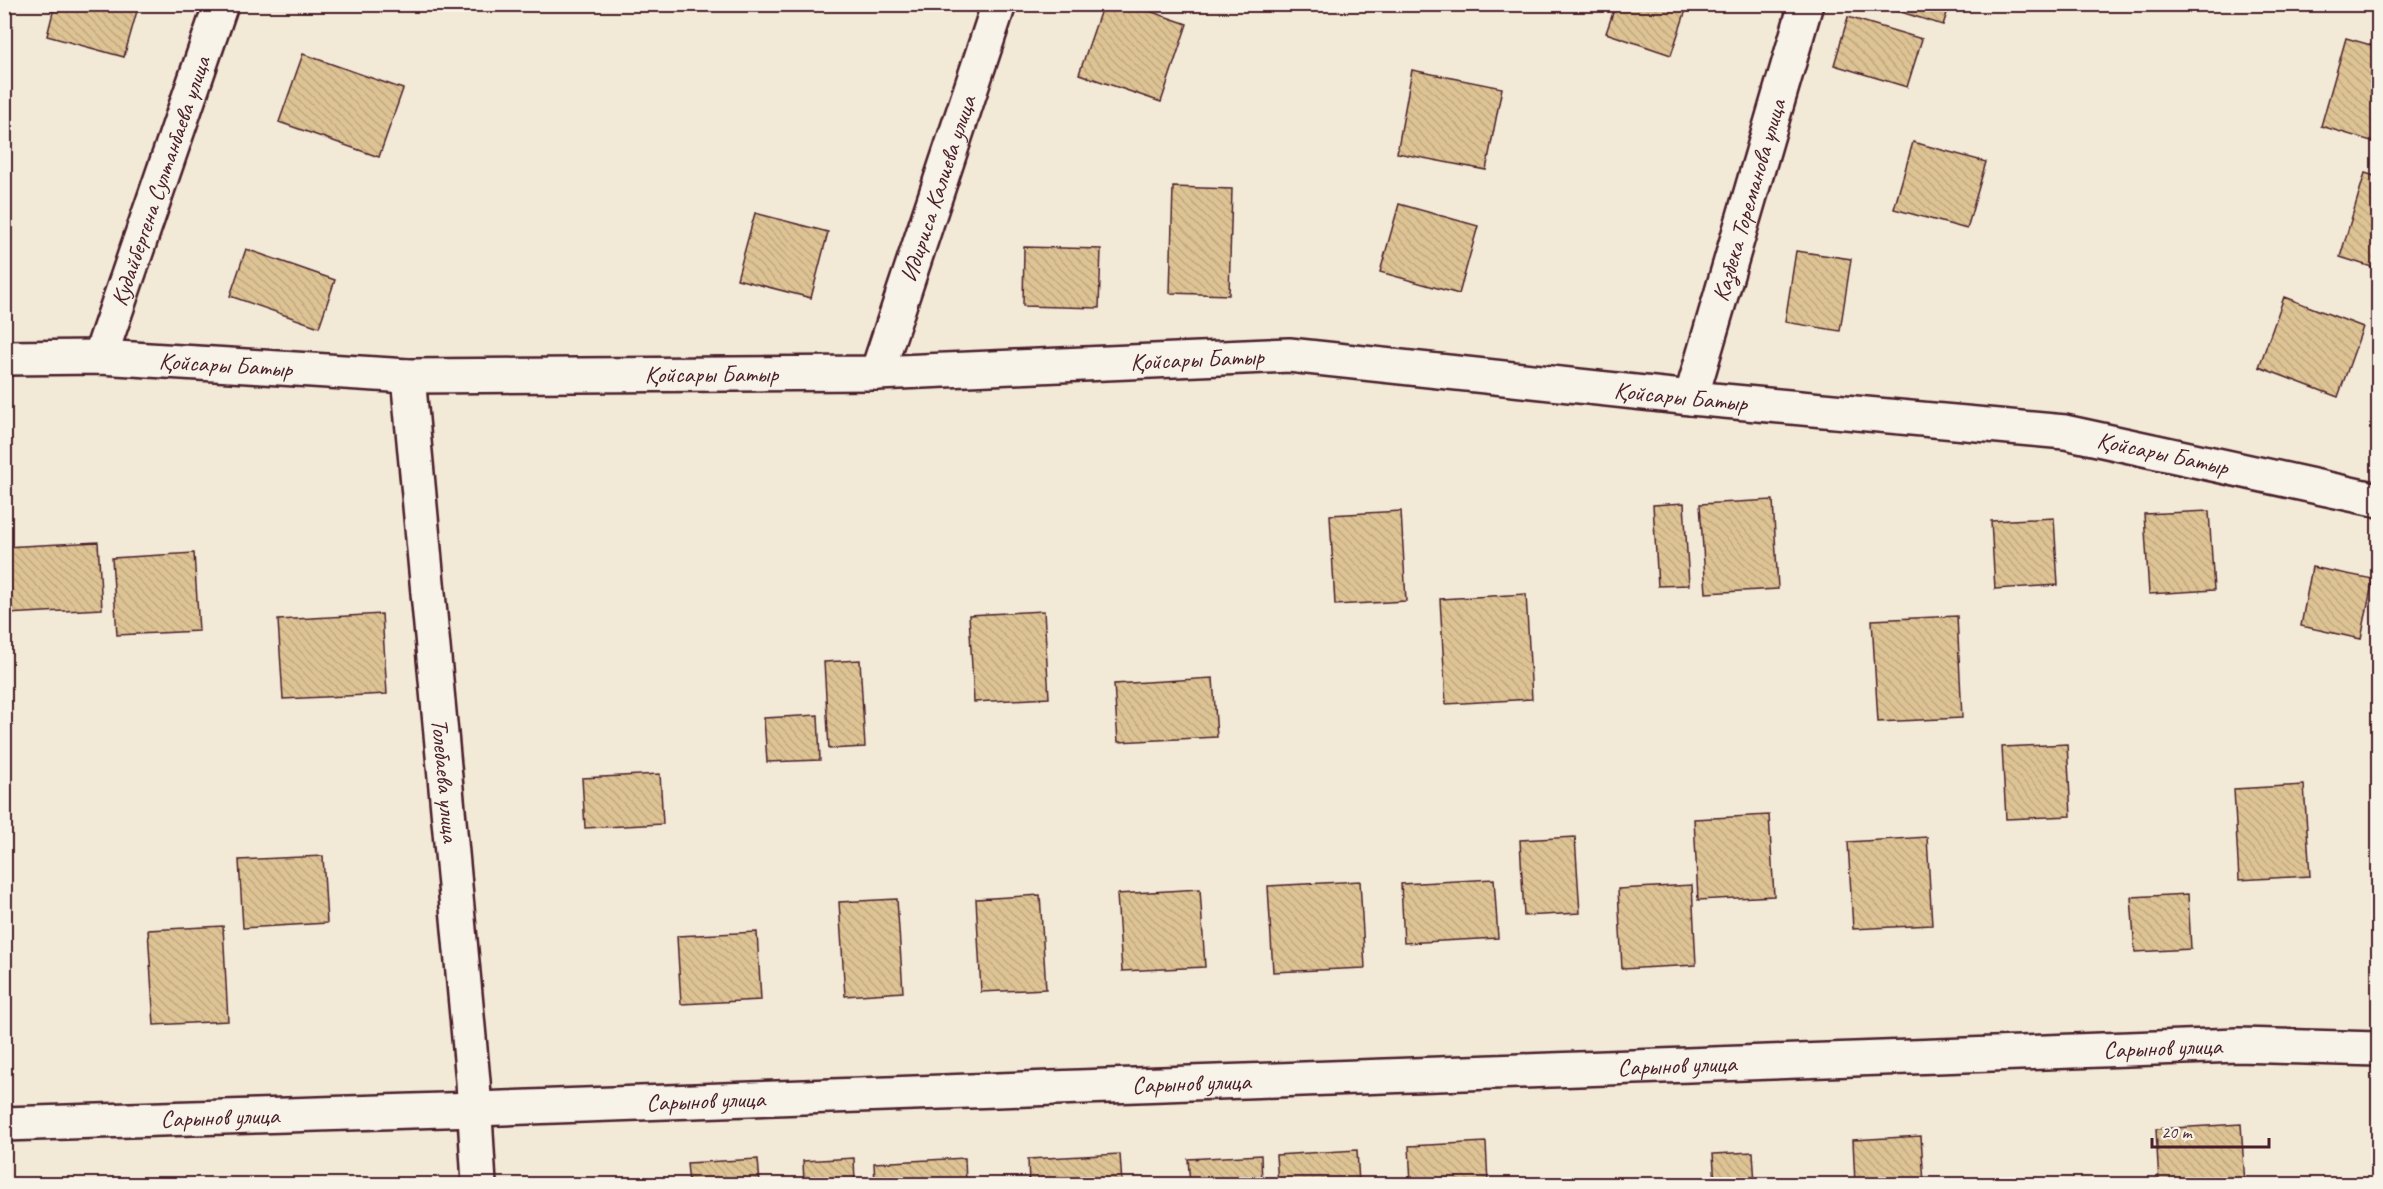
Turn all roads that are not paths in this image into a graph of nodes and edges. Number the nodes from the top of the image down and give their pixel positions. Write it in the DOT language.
graph roads {
  1 [pos="221,4"];
  2 [pos="999,4"];
  3 [pos="1806,4"];
  4 [pos="100,357"];
  5 [pos="4,358"];
  6 [pos="877,373"];
  7 [pos="408,376"];
  8 [pos="1691,398"];
  9 [pos="2379,500"];
  10 [pos="2379,1049"];
  11 [pos="475,1109"];
  12 [pos="4,1124"];
  13 [pos="479,1185"];
  1 -- 4 [label="street, Кудайбергена Султанбаева улица"];
  2 -- 6 [label="street, Идириса Калиева улица"];
  3 -- 8 [label="street, Казбека Тореманова улица"];
  4 -- 5 [label="street, Қойсары Батыр"];
  4 -- 7 [label="street, Қойсары Батыр"];
  6 -- 7 [label="street, Қойсары Батыр"];
  6 -- 8 [label="street, Қойсары Батыр"];
  7 -- 11 [label="street, Толебаева улица"];
  8 -- 9 [label="street, Қойсары Батыр"];
  10 -- 11 [label="street, Сарынов улица"];
  11 -- 12 [label="street, Сарынов улица"];
  11 -- 13 [label="street, Толебаева улица"];
}
